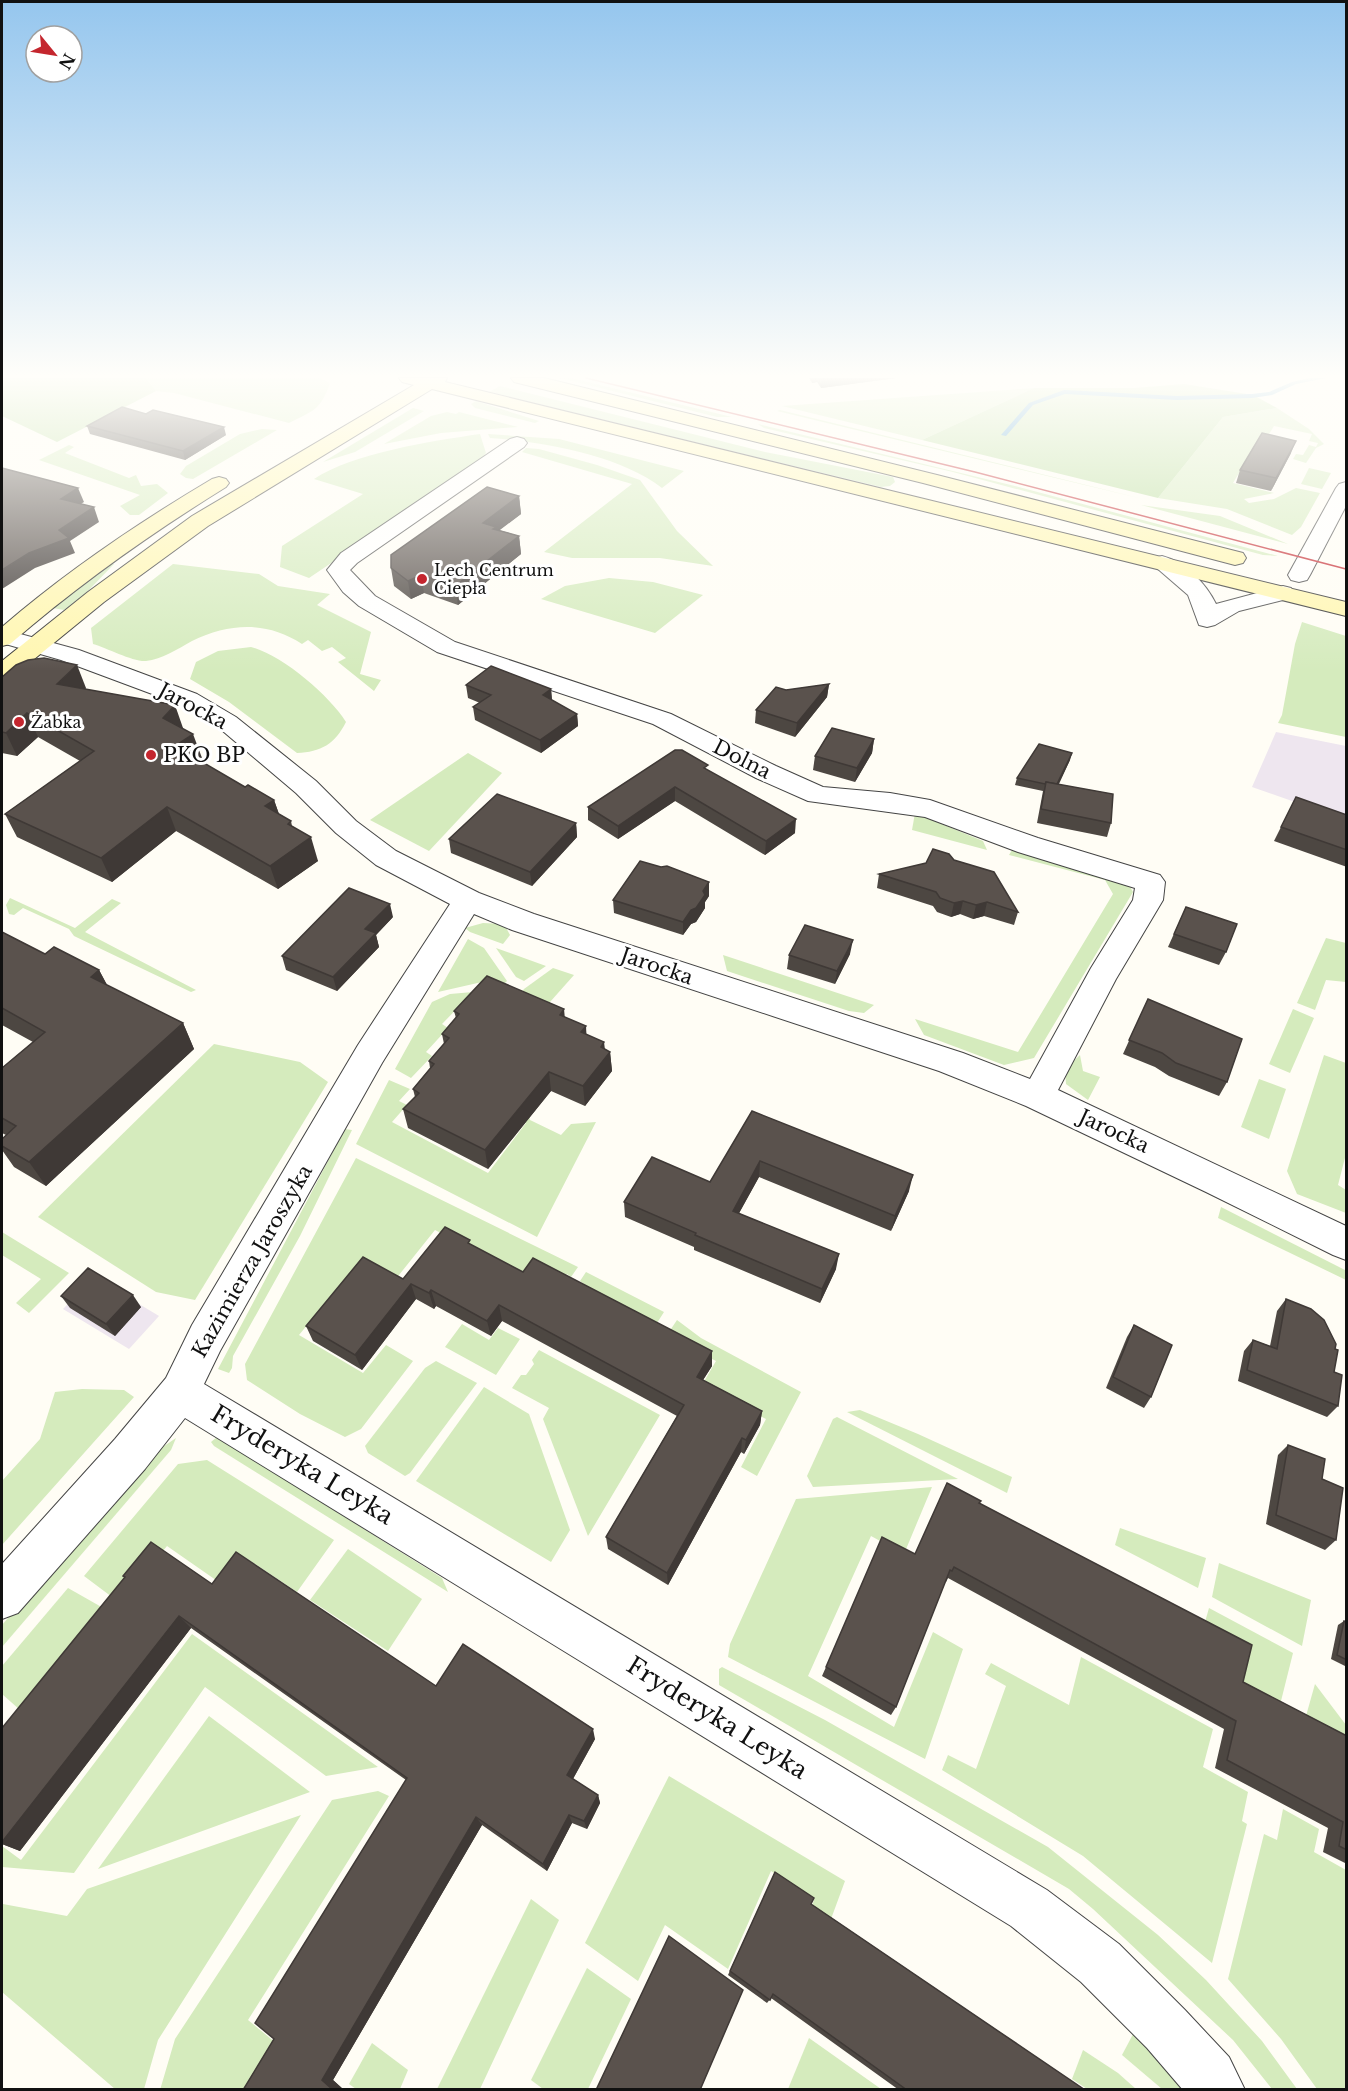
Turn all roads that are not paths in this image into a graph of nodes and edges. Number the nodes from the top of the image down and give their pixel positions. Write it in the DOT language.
graph roads {
  1 [pos="230,476"];
  2 [pos="272,476"];
  3 [pos="469,476"];
  4 [pos="809,476"];
  5 [pos="916,476"];
  6 [pos="930,479"];
  7 [pos="1347,488"];
  8 [pos="911,501"];
  9 [pos="1338,519"];
  10 [pos="1250,562"];
  11 [pos="1162,563"];
  12 [pos="1296,579"];
  13 [pos="1347,609"];
  14 [pos="2,638"];
  15 [pos="36,645"];
  16 [pos="2,674"];
  17 [pos="468,900"];
  18 [pos="1038,1096"];
  19 [pos="1347,1244"];
  20 [pos="180,1392"];
  21 [pos="2,1597"];
  22 [pos="1217,2090"];
  1 -- 14 [label="main road"];
  2 -- 15 [label="main road"];
  3 -- 18 [label="street, Dolna"];
  4 -- 8 [label="main road"];
  5 -- 6 [label="main road"];
  6 -- 8 [label="main road"];
  6 -- 10 [label="main road"];
  7 -- 9 [label="street"];
  8 -- 11 [label="main road"];
  9 -- 12 [label="street"];
  11 -- 12 [label="main road"];
  11 -- 12 [label="street"];
  12 -- 13 [label="main road"];
  14 -- 15 [label="street, Jarocka"];
  15 -- 16 [label="main road"];
  15 -- 17 [label="street, Jarocka"];
  17 -- 18 [label="street, Jarocka"];
  17 -- 20 [label="street, Kazimierza Jaroszyka"];
  18 -- 19 [label="street, Jarocka"];
  20 -- 21 [label="street, Kazimierza Jaroszyka"];
  20 -- 22 [label="street, Fryderyka Leyka"];
}
